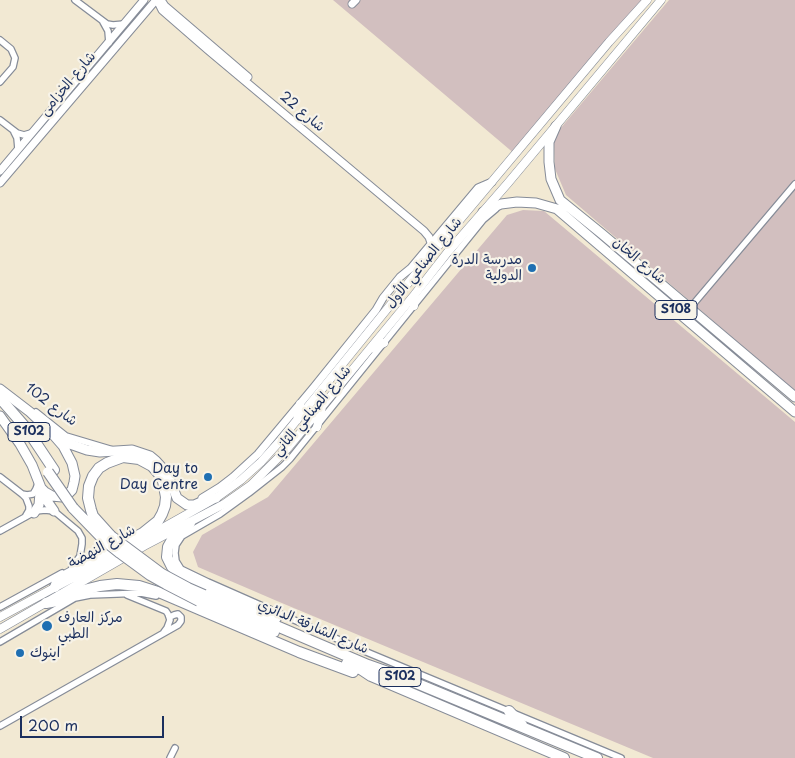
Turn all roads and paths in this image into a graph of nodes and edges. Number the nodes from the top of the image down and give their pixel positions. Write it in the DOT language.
graph roads {
  1 [pos="75,0"];
  2 [pos="144,0"];
  3 [pos="156,0"];
  4 [pos="161,0"];
  5 [pos="647,0"];
  6 [pos="661,0"];
  7 [pos="103,22"];
  8 [pos="125,24"];
  9 [pos="0,40"];
  10 [pos="109,43"];
  11 [pos="0,82"];
  12 [pos="0,120"];
  13 [pos="556,126"];
  14 [pos="14,132"];
  15 [pos="31,134"];
  16 [pos="18,149"];
  17 [pos="0,171"];
  18 [pos="492,182"];
  19 [pos="0,183"];
  20 [pos="795,184"];
  21 [pos="501,204"];
  22 [pos="558,205"];
  23 [pos="483,212"];
  24 [pos="448,234"];
  25 [pos="438,235"];
  26 [pos="432,244"];
  27 [pos="415,294"];
  28 [pos="414,306"];
  29 [pos="690,308"];
  30 [pos="384,343"];
  31 [pos="368,350"];
  32 [pos="0,384"];
  33 [pos="0,389"];
  34 [pos="795,397"];
  35 [pos="0,398"];
  36 [pos="300,404"];
  37 [pos="0,405"];
  38 [pos="322,405"];
  39 [pos="795,412"];
  40 [pos="0,416"];
  41 [pos="297,420"];
  42 [pos="317,427"];
  43 [pos="49,430"];
  44 [pos="118,451"];
  45 [pos="250,462"];
  46 [pos="261,462"];
  47 [pos="51,471"];
  48 [pos="0,476"];
  49 [pos="39,484"];
  50 [pos="249,493"];
  51 [pos="22,494"];
  52 [pos="239,495"];
  53 [pos="216,498"];
  54 [pos="188,505"];
  55 [pos="54,511"];
  56 [pos="29,515"];
  57 [pos="190,523"];
  58 [pos="0,531"];
  59 [pos="108,538"];
  60 [pos="109,552"];
  61 [pos="72,567"];
  62 [pos="55,587"];
  63 [pos="124,594"];
  64 [pos="197,600"];
  65 [pos="46,603"];
  66 [pos="0,607"];
  67 [pos="170,617"];
  68 [pos="0,618"];
  69 [pos="0,629"];
  70 [pos="163,634"];
  71 [pos="0,642"];
  72 [pos="399,676"];
  73 [pos="509,711"];
  74 [pos="0,726"];
  75 [pos="524,728"];
  76 [pos="175,748"];
  77 [pos="170,758"];
  78 [pos="564,758"];
  79 [pos="597,758"];
  80 [pos="621,758"];
  1 -- 7 [label="street"];
  2 -- 8 [label="street, شارع الخزامى"];
  3 -- 19 [label="street, شارع الخزامى"];
  3 -- 26 [label="street, شارع 22"];
  4 -- 25 [label="street, شارع 22"];
  5 -- 18 [label="main road, شارع الصناعي الأول"];
  6 -- 13 [label="main road, شارع الصناعي الأول"];
  7 -- 8 [label="street"];
  7 -- 10 [label="street"];
  8 -- 10 [label="street, شارع الخزامى"];
  9 -- 11 [label="street"];
  10 -- 15 [label="street, شارع الخزامى"];
  12 -- 14 [label="street"];
  13 -- 22 [label="main road"];
  13 -- 23 [label="main road, شارع الصناعي الأول"];
  14 -- 15 [label="street"];
  14 -- 16 [label="street"];
  15 -- 16 [label="street, شارع الخزامى"];
  16 -- 17 [label="street, شارع الخزامى"];
  18 -- 24 [label="main road, شارع الصناعي الأول"];
  18 -- 25 [label="street"];
  20 -- 29 [label="street"];
  21 -- 22 [label="main road"];
  21 -- 23 [label="main road"];
  21 -- 28 [label="street, شارع الصناعي الثاني"];
  22 -- 29 [label="main road, شارع الخان / S108"];
  22 -- 39 [label="main road, شارع الخان / S108"];
  23 -- 27 [label="main road, شارع الصناعي الأول"];
  24 -- 25 [label="main road"];
  24 -- 41 [label="main road, شارع الصناعي الأول"];
  25 -- 26 [label="street"];
  26 -- 36 [label="street"];
  27 -- 28 [label="main road"];
  27 -- 31 [label="main road, شارع الصناعي الأول"];
  28 -- 30 [label="street, شارع الصناعي الثاني"];
  29 -- 34 [label="main road, شارع الخان / S108"];
  30 -- 31 [label="main road"];
  30 -- 42 [label="street, شارع الصناعي الثاني"];
  31 -- 38 [label="main road, شارع الصناعي الأول"];
  32 -- 44 [label="street, شارع 102"];
  33 -- 43 [label="main road"];
  35 -- 47 [label="highway, شارع 102 / S102"];
  36 -- 41 [label="main road"];
  36 -- 45 [label="street"];
  37 -- 47 [label="highway, S102"];
  38 -- 42 [label="main road"];
  38 -- 52 [label="main road, شارع الصناعي الأول"];
  40 -- 49 [label="main road"];
  41 -- 46 [label="main road, شارع الصناعي الأول"];
  42 -- 50 [label="street, شارع الصناعي الثاني"];
  43 -- 44 [label="main road"];
  43 -- 49 [label="main road"];
  44 -- 54 [label="main road"];
  45 -- 46 [label="main road"];
  45 -- 54 [label="street"];
  46 -- 53 [label="main road, شارع الصناعي الأول"];
  47 -- 59 [label="highway, شارع الشارقة الدائري / S102"];
  48 -- 51 [label="street"];
  49 -- 51 [label="street"];
  49 -- 55 [label="main road"];
  49 -- 56 [label="main road"];
  50 -- 52 [label="main road"];
  50 -- 73 [label="street, شارع الصناعي الثاني"];
  51 -- 56 [label="street"];
  52 -- 57 [label="main road, شارع الصناعي الأول"];
  53 -- 54 [label="main road"];
  53 -- 62 [label="main road, شارع النهضة"];
  55 -- 56 [label="street"];
  55 -- 61 [label="street"];
  56 -- 58 [label="street"];
  57 -- 65 [label="main road, شارع النهضة"];
  57 -- 72 [label="highway"];
  59 -- 60 [label="highway"];
  59 -- 64 [label="highway, شارع الشارقة الدائري / S102, bridge"];
  60 -- 61 [label="street"];
  60 -- 62 [label="highway"];
  61 -- 66 [label="street"];
  62 -- 68 [label="main road, شارع النهضة"];
  63 -- 64 [label="street"];
  63 -- 67 [label="street"];
  63 -- 71 [label="street"];
  64 -- 65 [label="highway"];
  64 -- 72 [label="highway, شارع الشارقة الدائري / S102"];
  64 -- 78 [label="highway, شارع الشارقة الدائري / S102"];
  65 -- 69 [label="main road, شارع النهضة"];
  67 -- 70 [label="street"];
  67 -- 70 [label="street"];
  70 -- 74 [label="street"];
  72 -- 75 [label="highway, شارع الشارقة الدائري / S102"];
  73 -- 75 [label="highway"];
  73 -- 80 [label="street, شارع الصناعي الثاني"];
  75 -- 79 [label="highway, شارع الشارقة الدائري / S102"];
  76 -- 77 [label="street"];
}
